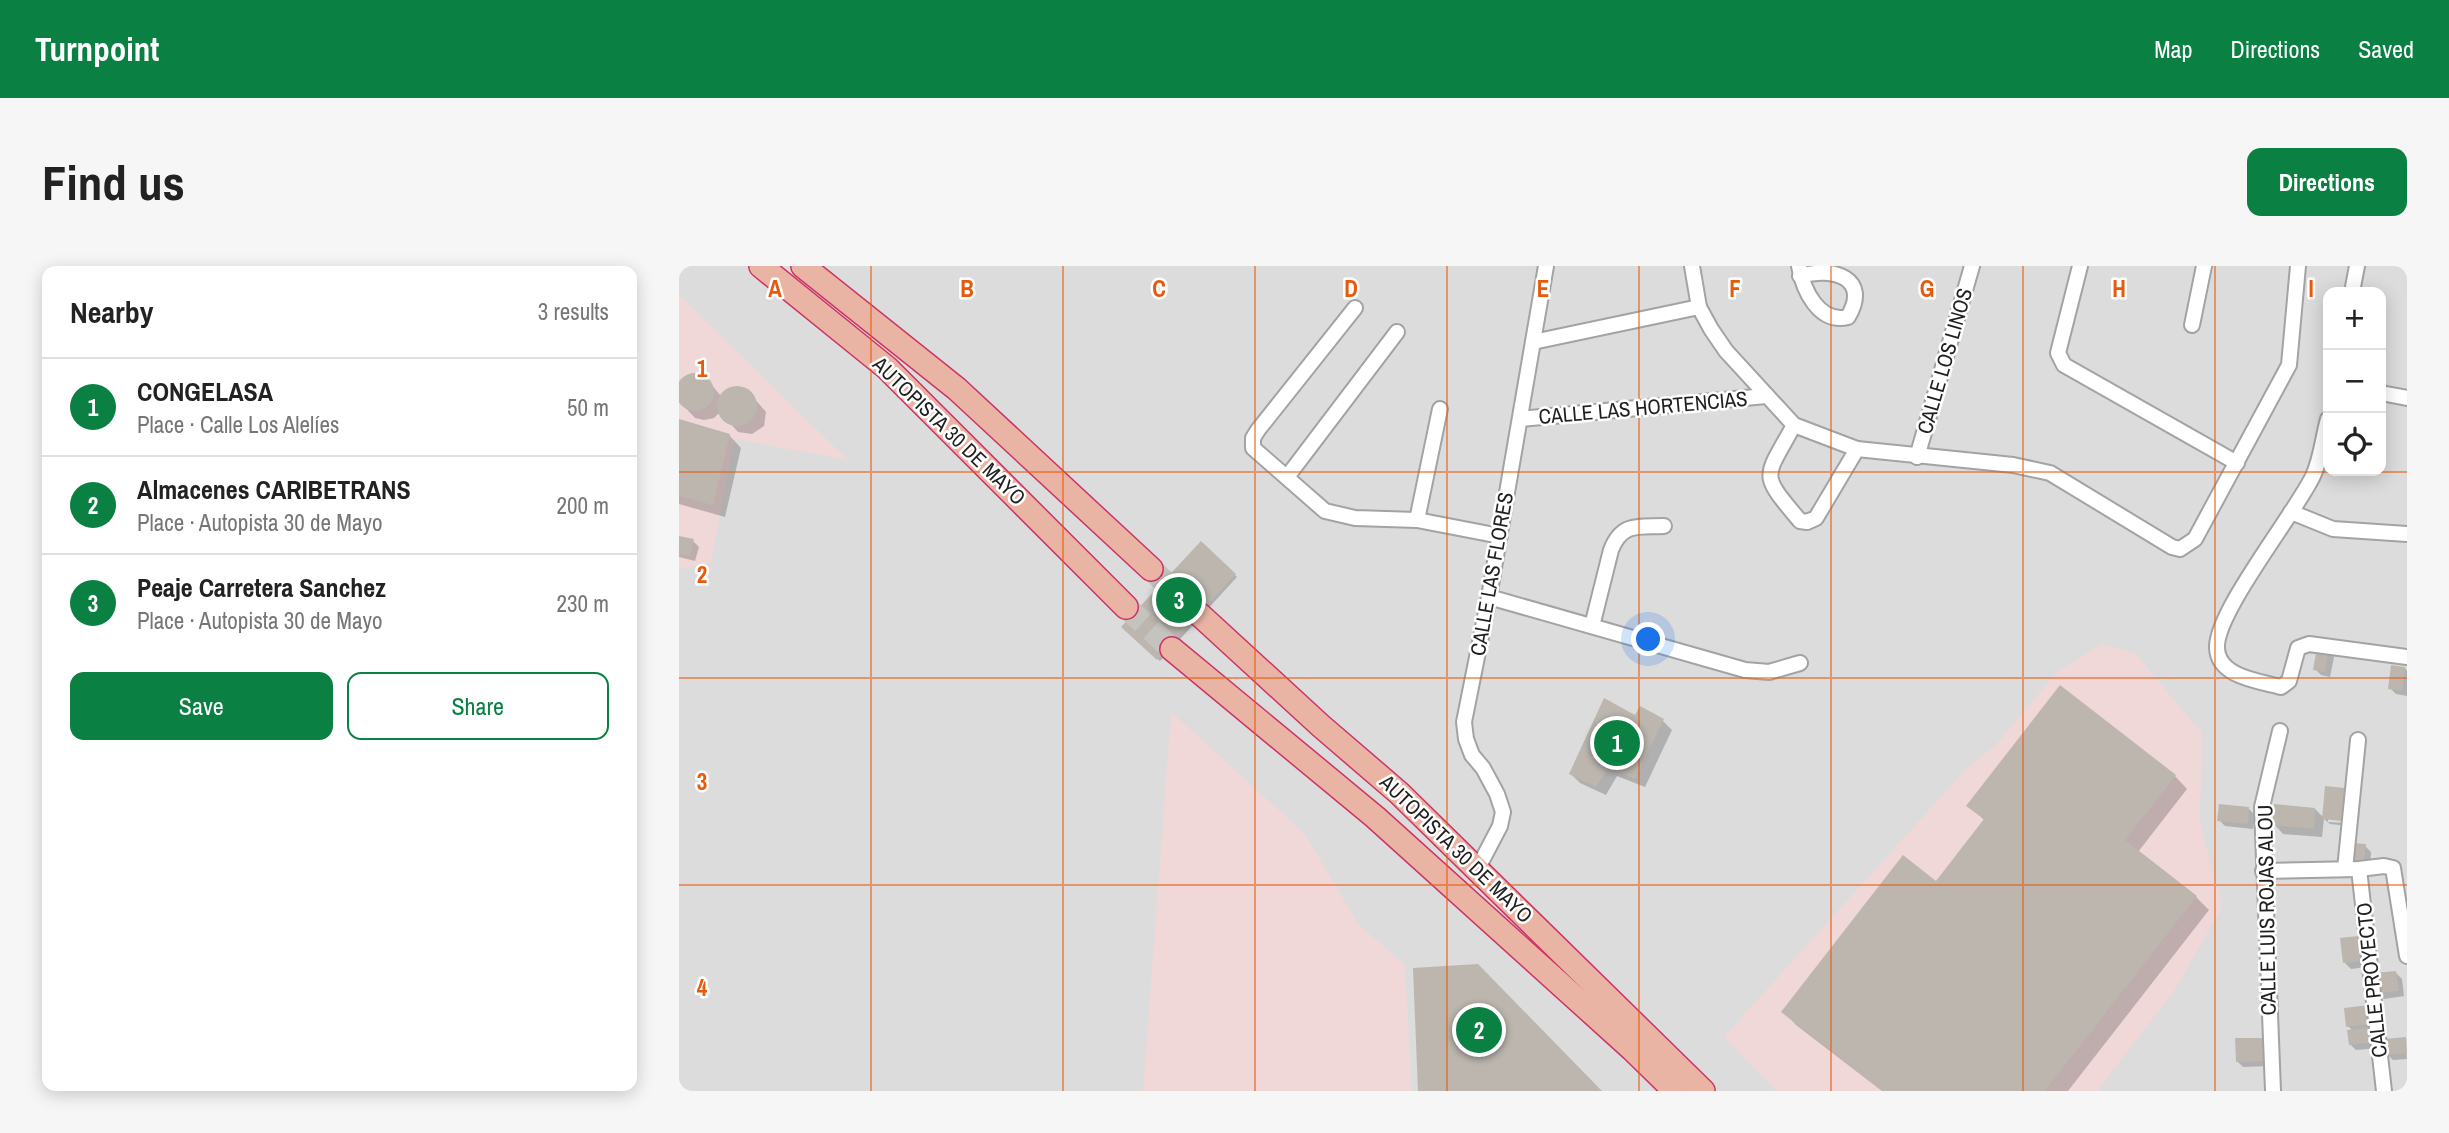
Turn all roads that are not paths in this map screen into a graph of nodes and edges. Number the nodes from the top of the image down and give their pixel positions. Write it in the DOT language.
graph roads {
  1 [pos="761,266"];
  2 [pos="803,266"];
  3 [pos="1546,266"];
  4 [pos="1692,266"];
  5 [pos="1972,266"];
  6 [pos="2080,266"];
  7 [pos="2204,266"];
  8 [pos="2298,266"];
  9 [pos="2357,266"];
  10 [pos="2353,287"];
  11 [pos="1699,307"];
  12 [pos="1355,308"];
  13 [pos="2192,325"];
  14 [pos="1397,332"];
  15 [pos="1533,342"];
  16 [pos="2386,394"];
  17 [pos="1766,396"];
  18 [pos="2407,398"];
  19 [pos="1440,409"];
  20 [pos="1520,419"];
  21 [pos="1794,425"];
  22 [pos="2323,438"];
  23 [pos="1857,449"];
  24 [pos="1917,457"];
  25 [pos="2237,463"];
  26 [pos="1287,477"];
  27 [pos="2291,512"];
  28 [pos="1417,520"];
  29 [pos="1664,526"];
  30 [pos="2407,534"];
  31 [pos="1500,536"];
  32 [pos="1151,569"];
  33 [pos="1489,597"];
  34 [pos="1126,607"];
  35 [pos="1200,615"];
  36 [pos="1593,626"];
  37 [pos="1172,649"];
  38 [pos="2407,657"];
  39 [pos="1801,663"];
  40 [pos="2280,732"];
  41 [pos="2358,740"];
  42 [pos="1399,793"];
  43 [pos="1375,817"];
  44 [pos="1478,868"];
  45 [pos="2352,869"];
  46 [pos="2263,871"];
  47 [pos="2407,956"];
  48 [pos="1635,1022"];
  49 [pos="1632,1049"];
  50 [pos="1664,1091"];
  51 [pos="1675,1091"];
  52 [pos="1703,1091"];
  53 [pos="1721,1091"];
  54 [pos="2273,1091"];
  55 [pos="2384,1091"];
  1 -- 34 [label="highway, AUTOPISTA 30 DE MAYO"];
  2 -- 32 [label="highway, AUTOPISTA 30 DE MAYO"];
  3 -- 15 [label="street, CALLE LAS FLORES"];
  4 -- 11 [label="street"];
  5 -- 24 [label="street, CALLE LOS LINOS"];
  6 -- 25 [label="street"];
  7 -- 13 [label="street"];
  8 -- 25 [label="street"];
  9 -- 10 [label="street"];
  11 -- 15 [label="street"];
  11 -- 17 [label="street"];
  12 -- 26 [label="street"];
  14 -- 26 [label="street"];
  15 -- 20 [label="street, CALLE LAS FLORES"];
  16 -- 18 [label="street"];
  17 -- 20 [label="street, CALLE LAS HORTENCIAS"];
  17 -- 21 [label="street"];
  19 -- 28 [label="street"];
  20 -- 31 [label="street, CALLE LAS FLORES"];
  21 -- 23 [label="street"];
  21 -- 23 [label="street"];
  22 -- 27 [label="street"];
  23 -- 24 [label="street"];
  24 -- 25 [label="street"];
  26 -- 28 [label="street"];
  27 -- 30 [label="street"];
  27 -- 38 [label="street"];
  28 -- 31 [label="street"];
  29 -- 36 [label="street"];
  31 -- 33 [label="street, CALLE LAS FLORES"];
  33 -- 36 [label="street"];
  33 -- 44 [label="street, CALLE LAS FLORES"];
  35 -- 42 [label="highway, AUTOPISTA 30 DE MAYO"];
  36 -- 39 [label="street"];
  37 -- 43 [label="highway, AUTOPISTA 30 DE MAYO"];
  40 -- 46 [label="street, CALLE LUIS ROJAS ALOU"];
  41 -- 45 [label="street, CALLE PROYECTO"];
  42 -- 43 [label="highway"];
  42 -- 44 [label="highway, AUTOPISTA 30 DE MAYO"];
  43 -- 49 [label="highway, AUTOPISTA 30 DE MAYO"];
  44 -- 48 [label="highway, AUTOPISTA 30 DE MAYO"];
  45 -- 46 [label="street"];
  45 -- 47 [label="street"];
  45 -- 55 [label="street, CALLE PROYECTO"];
  46 -- 54 [label="street, CALLE LUIS ROJAS ALOU"];
  48 -- 52 [label="highway, AUTOPISTA 30 DE MAYO"];
  48 -- 53 [label="highway"];
  49 -- 50 [label="highway"];
  49 -- 51 [label="highway, AUTOPISTA 30 DE MAYO"];
}
